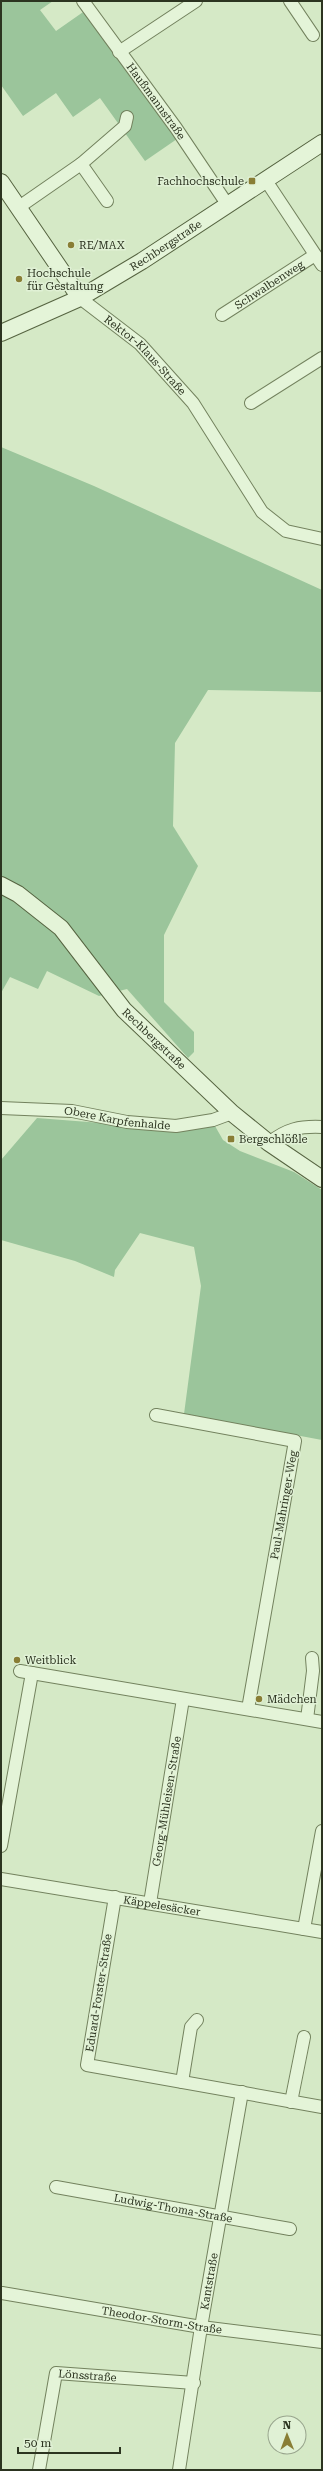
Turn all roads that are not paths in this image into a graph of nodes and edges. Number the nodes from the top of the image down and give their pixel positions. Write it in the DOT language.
graph roads {
  1 [pos="83,1"];
  2 [pos="196,1"];
  3 [pos="290,1"];
  4 [pos="313,35"];
  5 [pos="119,52"];
  6 [pos="127,117"];
  7 [pos="322,143"];
  8 [pos="81,164"];
  9 [pos="265,179"];
  10 [pos="1,182"];
  11 [pos="107,201"];
  12 [pos="227,204"];
  13 [pos="19,207"];
  14 [pos="319,260"];
  15 [pos="80,298"];
  16 [pos="222,315"];
  17 [pos="1,333"];
  18 [pos="322,358"];
  19 [pos="251,403"];
  20 [pos="322,539"];
  21 [pos="1,885"];
  22 [pos="1,1108"];
  23 [pos="232,1113"];
  24 [pos="322,1127"];
  25 [pos="268,1143"];
  26 [pos="322,1179"];
  27 [pos="156,1415"];
  28 [pos="312,1658"];
  29 [pos="183,1699"];
  30 [pos="248,1709"];
  31 [pos="307,1720"];
  32 [pos="322,1722"];
  33 [pos="322,1831"];
  34 [pos="1,1846"];
  35 [pos="1,1878"];
  36 [pos="115,1898"];
  37 [pos="150,1903"];
  38 [pos="304,1929"];
  39 [pos="322,1932"];
  40 [pos="197,2020"];
  41 [pos="304,2037"];
  42 [pos="182,2082"];
  43 [pos="242,2092"];
  44 [pos="291,2102"];
  45 [pos="322,2107"];
  46 [pos="56,2187"];
  47 [pos="222,2217"];
  48 [pos="290,2229"];
  49 [pos="2,2293"];
  50 [pos="201,2326"];
  51 [pos="322,2342"];
  52 [pos="194,2383"];
  53 [pos="39,2470"];
  54 [pos="180,2470"];
  1 -- 5 [label="street, Haußmannstraße"];
  2 -- 5 [label="street"];
  3 -- 4 [label="street"];
  5 -- 12 [label="street, Haußmannstraße"];
  6 -- 8 [label="street"];
  7 -- 9 [label="main road, Rechbergstraße"];
  8 -- 11 [label="street"];
  8 -- 13 [label="street"];
  9 -- 12 [label="main road, Rechbergstraße"];
  9 -- 14 [label="street"];
  10 -- 13 [label="main road, Rektor-Klaus-Straße"];
  12 -- 15 [label="main road, Rechbergstraße"];
  13 -- 15 [label="main road, Rektor-Klaus-Straße"];
  14 -- 16 [label="street, Schwalbenweg"];
  15 -- 17 [label="main road, Rechbergstraße"];
  15 -- 20 [label="street, Rektor-Klaus-Straße"];
  18 -- 19 [label="street"];
  21 -- 23 [label="main road, Rechbergstraße"];
  22 -- 23 [label="street, Obere Karpfenhalde"];
  23 -- 25 [label="main road, Rechbergstraße"];
  24 -- 25 [label="street"];
  25 -- 26 [label="main road, Rechbergstraße"];
  27 -- 30 [label="street, Paul-Mahringer-Weg"];
  28 -- 31 [label="street"];
  29 -- 30 [label="street"];
  29 -- 34 [label="street"];
  29 -- 37 [label="street, Georg-Mühleisen-Straße"];
  30 -- 31 [label="street"];
  31 -- 32 [label="street"];
  33 -- 38 [label="street"];
  35 -- 36 [label="street, Käppelesäcker"];
  36 -- 37 [label="street, Käppelesäcker"];
  36 -- 42 [label="street, Eduard-Forster-Straße"];
  37 -- 38 [label="street, Käppelesäcker"];
  38 -- 39 [label="street, Käppelesäcker"];
  40 -- 42 [label="street"];
  41 -- 44 [label="street"];
  42 -- 43 [label="street, Eduard-Forster-Straße"];
  43 -- 44 [label="street, Eduard-Forster-Straße"];
  43 -- 47 [label="street, Kantstraße"];
  44 -- 45 [label="street, Eduard-Forster-Straße"];
  46 -- 47 [label="street, Ludwig-Thoma-Straße"];
  47 -- 48 [label="street, Ludwig-Thoma-Straße"];
  47 -- 50 [label="street, Kantstraße"];
  49 -- 50 [label="street, Theodor-Storm-Straße"];
  50 -- 51 [label="street, Theodor-Storm-Straße"];
  50 -- 52 [label="street, Kantstraße"];
  52 -- 53 [label="street, Lönsstraße"];
  52 -- 54 [label="street, Kantstraße"];
}
